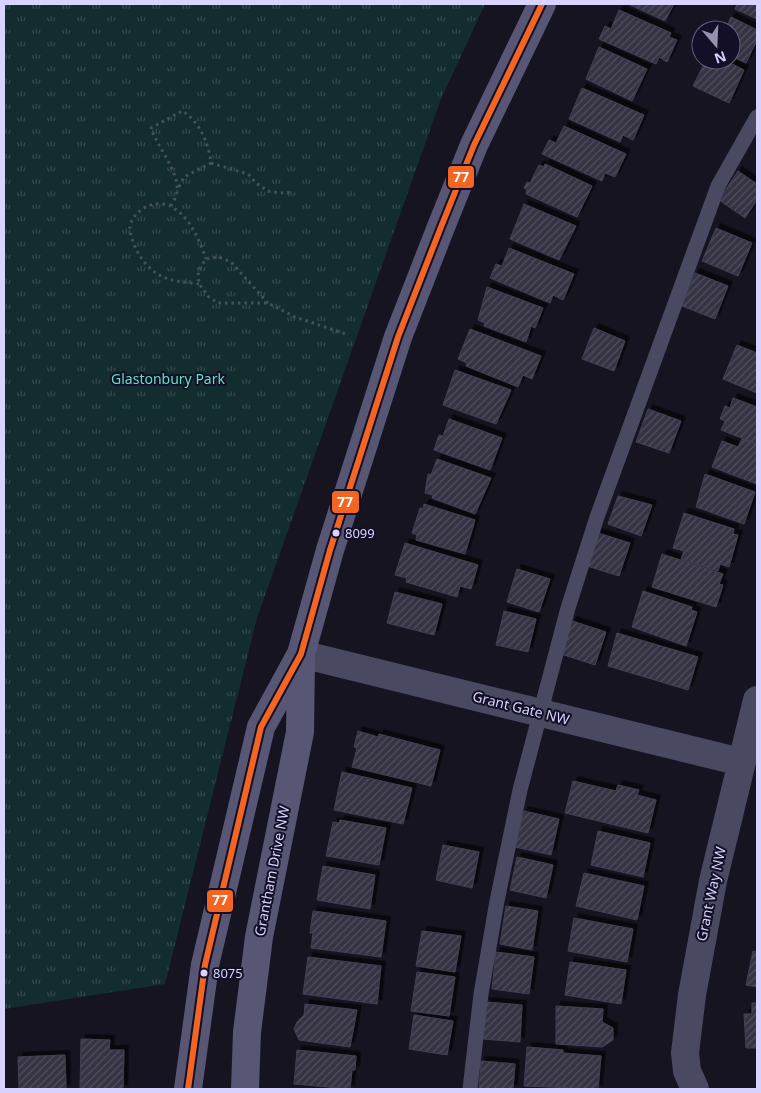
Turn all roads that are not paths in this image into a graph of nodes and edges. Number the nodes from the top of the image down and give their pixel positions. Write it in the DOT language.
graph roads {
  1 [pos="542,4"];
  2 [pos="757,117"];
  3 [pos="301,654"];
  4 [pos="757,700"];
  5 [pos="540,712"];
  6 [pos="741,762"];
  7 [pos="188,1089"];
  8 [pos="245,1089"];
  9 [pos="470,1089"];
  10 [pos="695,1089"];
  1 -- 3 [label="street, Grantham Drive NW"];
  2 -- 5 [label="lane"];
  3 -- 5 [label="street, Grant Gate NW"];
  3 -- 7 [label="street, Grantham Drive NW"];
  3 -- 8 [label="street, Grantham Drive NW"];
  4 -- 6 [label="street, Grant Way NW"];
  5 -- 6 [label="street, Grant Gate NW"];
  5 -- 9 [label="lane"];
  6 -- 10 [label="street, Grant Way NW"];
}
